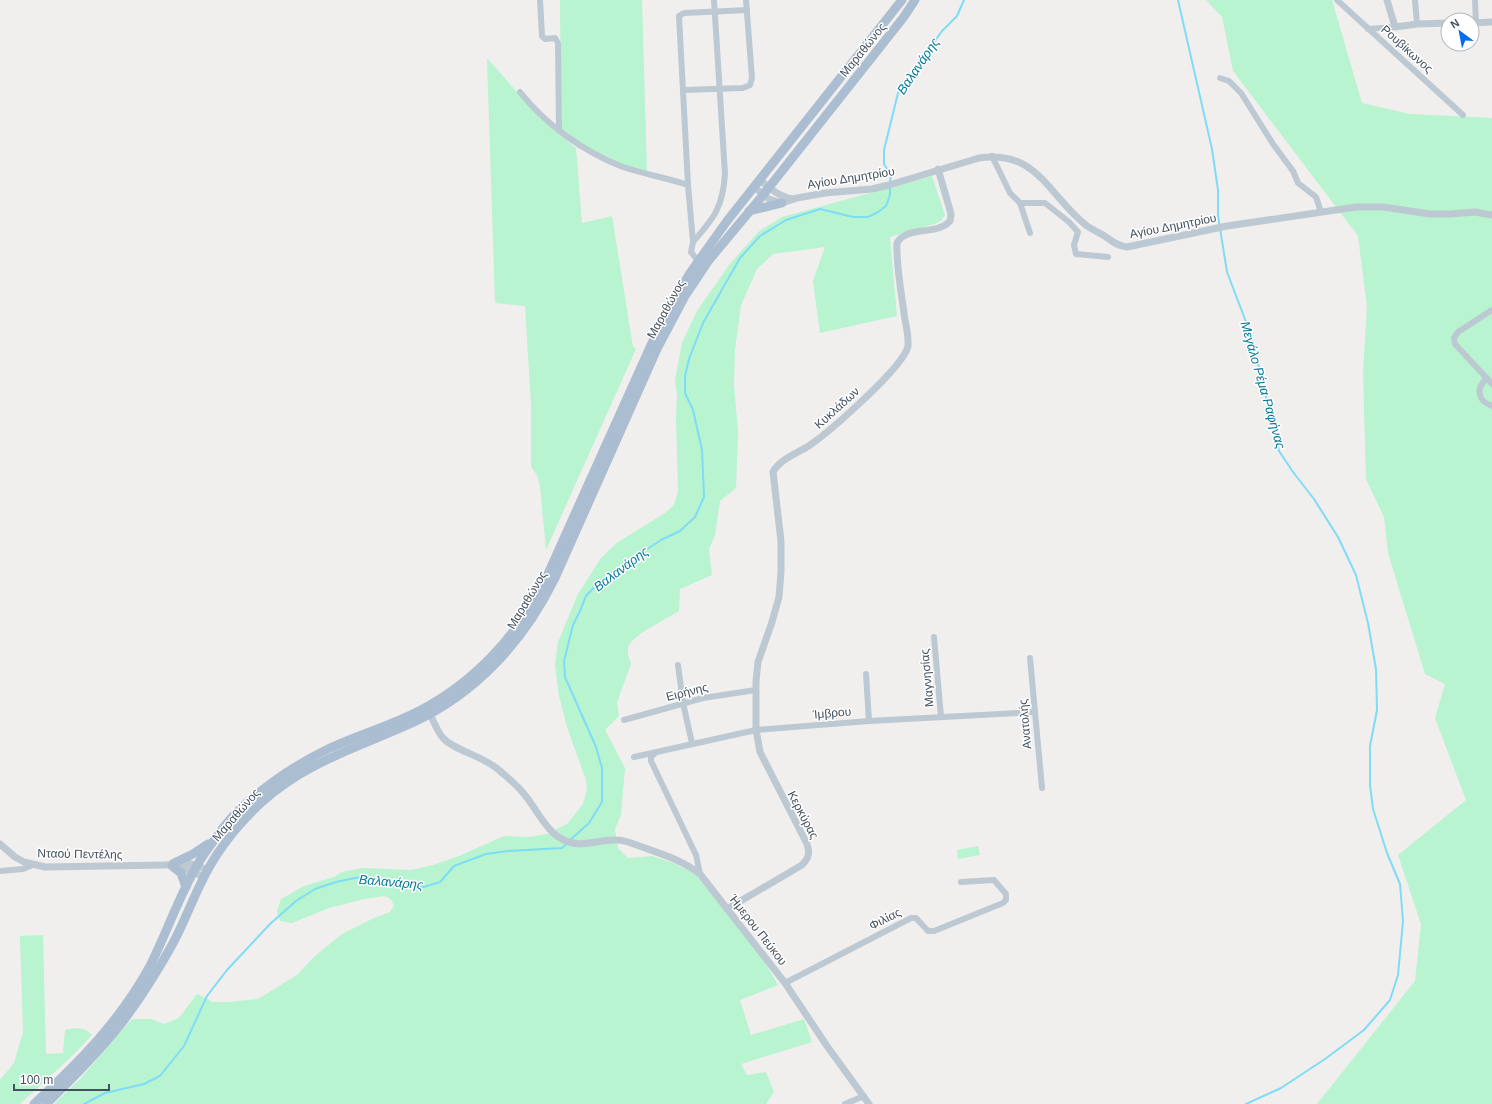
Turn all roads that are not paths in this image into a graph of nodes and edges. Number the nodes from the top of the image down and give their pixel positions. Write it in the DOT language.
graph roads {
  1 [pos="540,0"];
  2 [pos="714,0"];
  3 [pos="746,0"];
  4 [pos="902,0"];
  5 [pos="915,0"];
  6 [pos="1336,0"];
  7 [pos="1387,0"];
  8 [pos="1415,0"];
  9 [pos="1476,0"];
  10 [pos="747,10"];
  11 [pos="714,12"];
  12 [pos="1475,12"];
  13 [pos="1480,22"];
  14 [pos="1492,22"];
  15 [pos="1440,23"];
  16 [pos="1417,24"];
  17 [pos="1395,27"];
  18 [pos="1368,29"];
  19 [pos="1220,78"];
  20 [pos="720,89"];
  21 [pos="684,90"];
  22 [pos="520,92"];
  23 [pos="1463,115"];
  24 [pos="559,130"];
  25 [pos="992,156"];
  26 [pos="938,169"];
  27 [pos="757,183"];
  28 [pos="688,185"];
  29 [pos="766,191"];
  30 [pos="797,198"];
  31 [pos="782,203"];
  32 [pos="1020,203"];
  33 [pos="749,212"];
  34 [pos="1321,212"];
  35 [pos="1492,215"];
  36 [pos="1030,233"];
  37 [pos="693,242"];
  38 [pos="1108,257"];
  39 [pos="698,261"];
  40 [pos="1492,310"];
  41 [pos="1487,378"];
  42 [pos="1492,384"];
  43 [pos="1492,406"];
  44 [pos="934,637"];
  45 [pos="1030,658"];
  46 [pos="678,665"];
  47 [pos="866,674"];
  48 [pos="756,690"];
  49 [pos="683,703"];
  50 [pos="1035,712"];
  51 [pos="430,714"];
  52 [pos="941,717"];
  53 [pos="624,720"];
  54 [pos="869,721"];
  55 [pos="756,730"];
  56 [pos="692,743"];
  57 [pos="655,753"];
  58 [pos="634,757"];
  59 [pos="1042,788"];
  60 [pos="216,839"];
  61 [pos="0,844"];
  62 [pos="171,864"];
  63 [pos="33,865"];
  64 [pos="195,869"];
  65 [pos="0,871"];
  66 [pos="206,874"];
  67 [pos="700,874"];
  68 [pos="961,882"];
  69 [pos="186,887"];
  70 [pos="727,909"];
  71 [pos="786,983"];
  72 [pos="864,1096"];
  73 [pos="34,1104"];
  74 [pos="46,1104"];
  75 [pos="845,1104"];
  76 [pos="869,1104"];
  1 -- 24 [label="street"];
  2 -- 11 [label="street"];
  3 -- 10 [label="street"];
  4 -- 27 [label="main road, Μαραθώνος"];
  5 -- 29 [label="main road, Μαραθώνος"];
  6 -- 18 [label="street, Ρουβίκωνος"];
  7 -- 17 [label="street"];
  8 -- 16 [label="street"];
  9 -- 12 [label="street"];
  10 -- 11 [label="street"];
  10 -- 20 [label="street"];
  11 -- 20 [label="street"];
  11 -- 21 [label="street"];
  13 -- 14 [label="street"];
  15 -- 16 [label="street"];
  16 -- 17 [label="street"];
  17 -- 18 [label="street"];
  18 -- 23 [label="street, Ρουβίκωνος"];
  19 -- 34 [label="street"];
  20 -- 21 [label="street"];
  20 -- 37 [label="street"];
  21 -- 28 [label="street"];
  22 -- 24 [label="street"];
  24 -- 28 [label="street"];
  25 -- 26 [label="street, Αγίου Δημητρίου"];
  25 -- 32 [label="street"];
  25 -- 34 [label="street, Αγίου Δημητρίου"];
  26 -- 30 [label="street, Αγίου Δημητρίου"];
  26 -- 48 [label="street, Κυκλάδων"];
  27 -- 29 [label="street, Αγίου Δημητρίου"];
  27 -- 39 [label="main road, Μαραθώνος"];
  28 -- 37 [label="street"];
  29 -- 30 [label="street, Αγίου Δημητρίου"];
  29 -- 31 [label="street, Αγίου Δημητρίου"];
  29 -- 33 [label="main road, Μαραθώνος"];
  30 -- 31 [label="street, Αγίου Δημητρίου"];
  31 -- 33 [label="main road"];
  32 -- 36 [label="street"];
  32 -- 38 [label="street"];
  33 -- 51 [label="main road, Μαραθώνος"];
  34 -- 35 [label="street, Αγίου Δημητρίου"];
  37 -- 39 [label="street"];
  39 -- 60 [label="main road, Μαραθώνος"];
  40 -- 41 [label="street"];
  41 -- 42 [label="street"];
  41 -- 43 [label="street"];
  44 -- 52 [label="street, Μαγνησίας"];
  45 -- 50 [label="street, Ανατολής"];
  46 -- 49 [label="street"];
  47 -- 54 [label="street"];
  48 -- 49 [label="street, Ειρήνης"];
  48 -- 55 [label="street, Κερκύρας"];
  49 -- 53 [label="street, Ειρήνης"];
  49 -- 56 [label="street"];
  50 -- 52 [label="street, Ίμβρου"];
  50 -- 59 [label="street, Ανατολής"];
  51 -- 66 [label="main road, Μαραθώνος"];
  51 -- 67 [label="street, Ήμερου Πεύκου"];
  52 -- 54 [label="street, Ίμβρου"];
  54 -- 55 [label="street, Ίμβρου"];
  55 -- 56 [label="street, Ίμβρου"];
  55 -- 70 [label="street, Κερκύρας"];
  56 -- 57 [label="street, Ίμβρου"];
  57 -- 58 [label="street, Ίμβρου"];
  57 -- 67 [label="street"];
  60 -- 62 [label="main road"];
  60 -- 64 [label="main road, Μαραθώνος"];
  61 -- 63 [label="street, Νταού Πεντέλης"];
  62 -- 63 [label="street, Νταού Πεντέλης"];
  62 -- 64 [label="street, Νταού Πεντέλης"];
  62 -- 69 [label="main road"];
  63 -- 65 [label="street"];
  64 -- 66 [label="street, Νταού Πεντέλης"];
  64 -- 69 [label="main road, Μαραθώνος"];
  66 -- 74 [label="main road, Μαραθώνος"];
  67 -- 70 [label="street, Ήμερου Πεύκου"];
  68 -- 71 [label="street, Φιλίας"];
  69 -- 73 [label="main road, Μαραθώνος"];
  70 -- 71 [label="street, Ήμερου Πεύκου"];
  71 -- 72 [label="street, Ήμερου Πεύκου"];
  72 -- 75 [label="street"];
  72 -- 76 [label="street, Ήμερου Πεύκου"];
}
